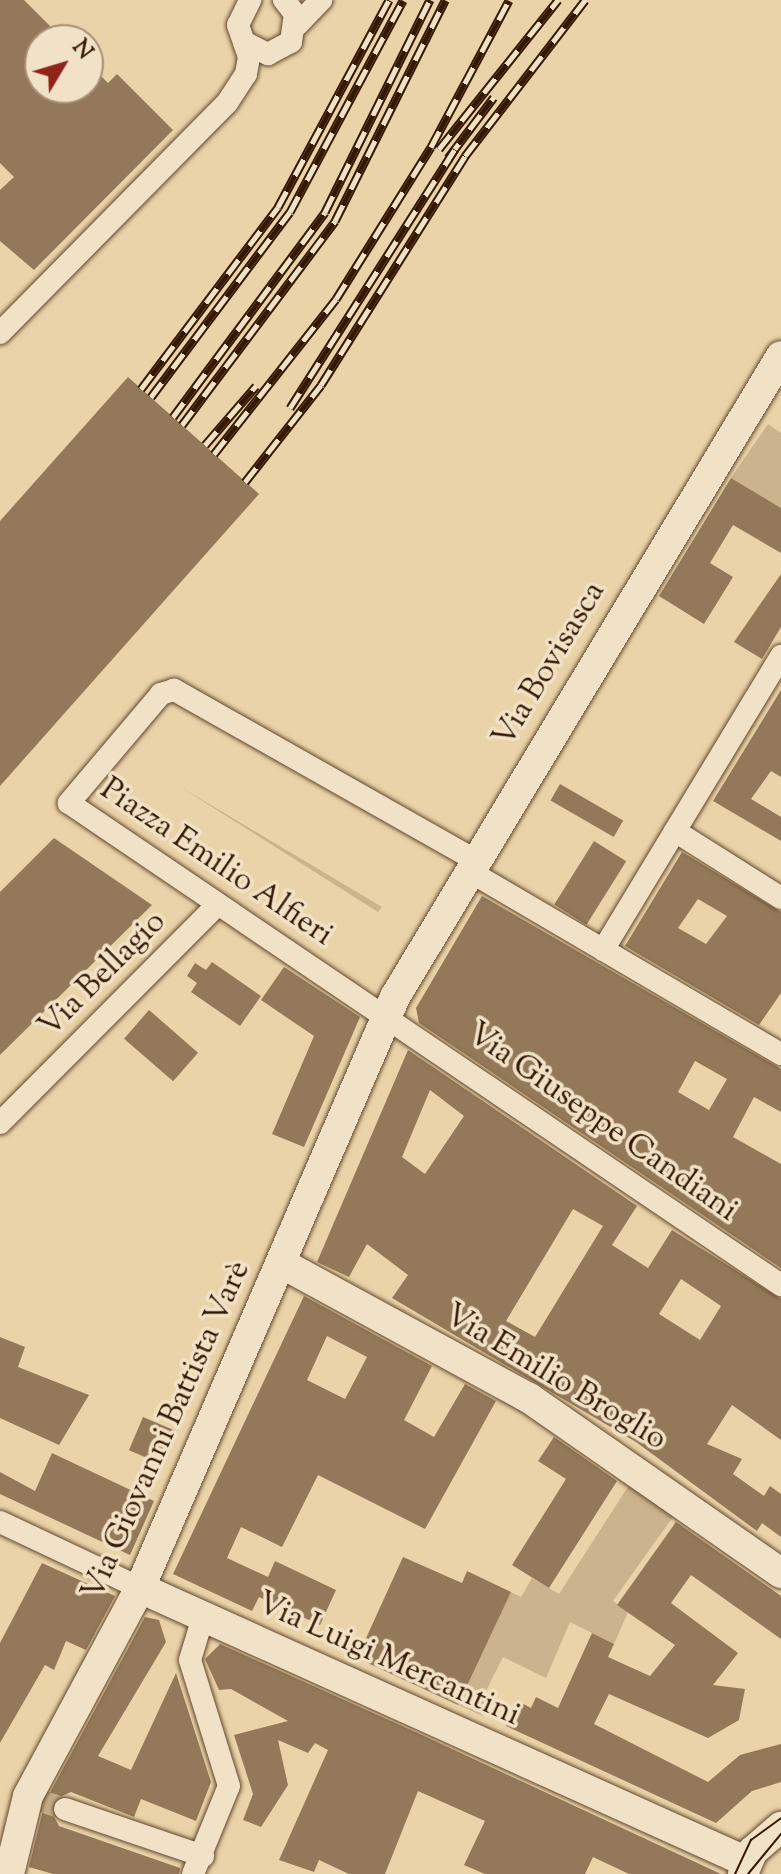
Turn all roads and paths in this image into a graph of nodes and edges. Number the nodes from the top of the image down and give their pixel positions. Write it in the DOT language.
graph roads {
  1 [pos="250,0"];
  2 [pos="284,0"];
  3 [pos="321,0"];
  4 [pos="297,25"];
  5 [pos="244,42"];
  6 [pos="277,52"];
  7 [pos="227,103"];
  8 [pos="0,333"];
  9 [pos="781,356"];
  10 [pos="781,656"];
  11 [pos="675,831"];
  12 [pos="472,866"];
  13 [pos="781,898"];
  14 [pos="217,905"];
  15 [pos="603,950"];
  16 [pos="387,1015"];
  17 [pos="781,1054"];
  18 [pos="0,1123"];
  19 [pos="281,1263"];
  20 [pos="781,1285"];
  21 [pos="0,1522"];
  22 [pos="781,1573"];
  23 [pos="140,1588"];
  24 [pos="203,1617"];
  25 [pos="65,1809"];
  26 [pos="781,1827"];
  27 [pos="198,1865"];
  28 [pos="745,1868"];
  29 [pos="9,1874"];
  1 -- 5 [label="street"];
  2 -- 4 [label="street"];
  3 -- 4 [label="street"];
  4 -- 6 [label="street"];
  5 -- 6 [label="street"];
  5 -- 7 [label="street"];
  6 -- 7 [label="street"];
  7 -- 8 [label="street"];
  9 -- 12 [label="street, Via Bovisasca"];
  10 -- 11 [label="street"];
  11 -- 13 [label="street"];
  11 -- 15 [label="street"];
  12 -- 14 [label="street, Piazza Emilio Alfieri"];
  12 -- 15 [label="street"];
  12 -- 16 [label="street, Via Bovisasca"];
  14 -- 16 [label="street, Piazza Emilio Alfieri"];
  14 -- 18 [label="street, Via Bellagio"];
  15 -- 17 [label="street"];
  16 -- 19 [label="street, Via Giovanni Battista Varè"];
  16 -- 20 [label="street, Via Giuseppe Candiani"];
  19 -- 22 [label="street, Via Emilio Broglio"];
  19 -- 23 [label="street, Via Giovanni Battista Varè"];
  21 -- 23 [label="street, Via Luigi Mercantini"];
  23 -- 24 [label="street, Via Luigi Mercantini"];
  23 -- 29 [label="street, Via Giovanni Battista Varè"];
  24 -- 27 [label="street"];
  24 -- 28 [label="street, Via Luigi Mercantini"];
  25 -- 27 [label="street"];
  26 -- 28 [label="street"];
}
